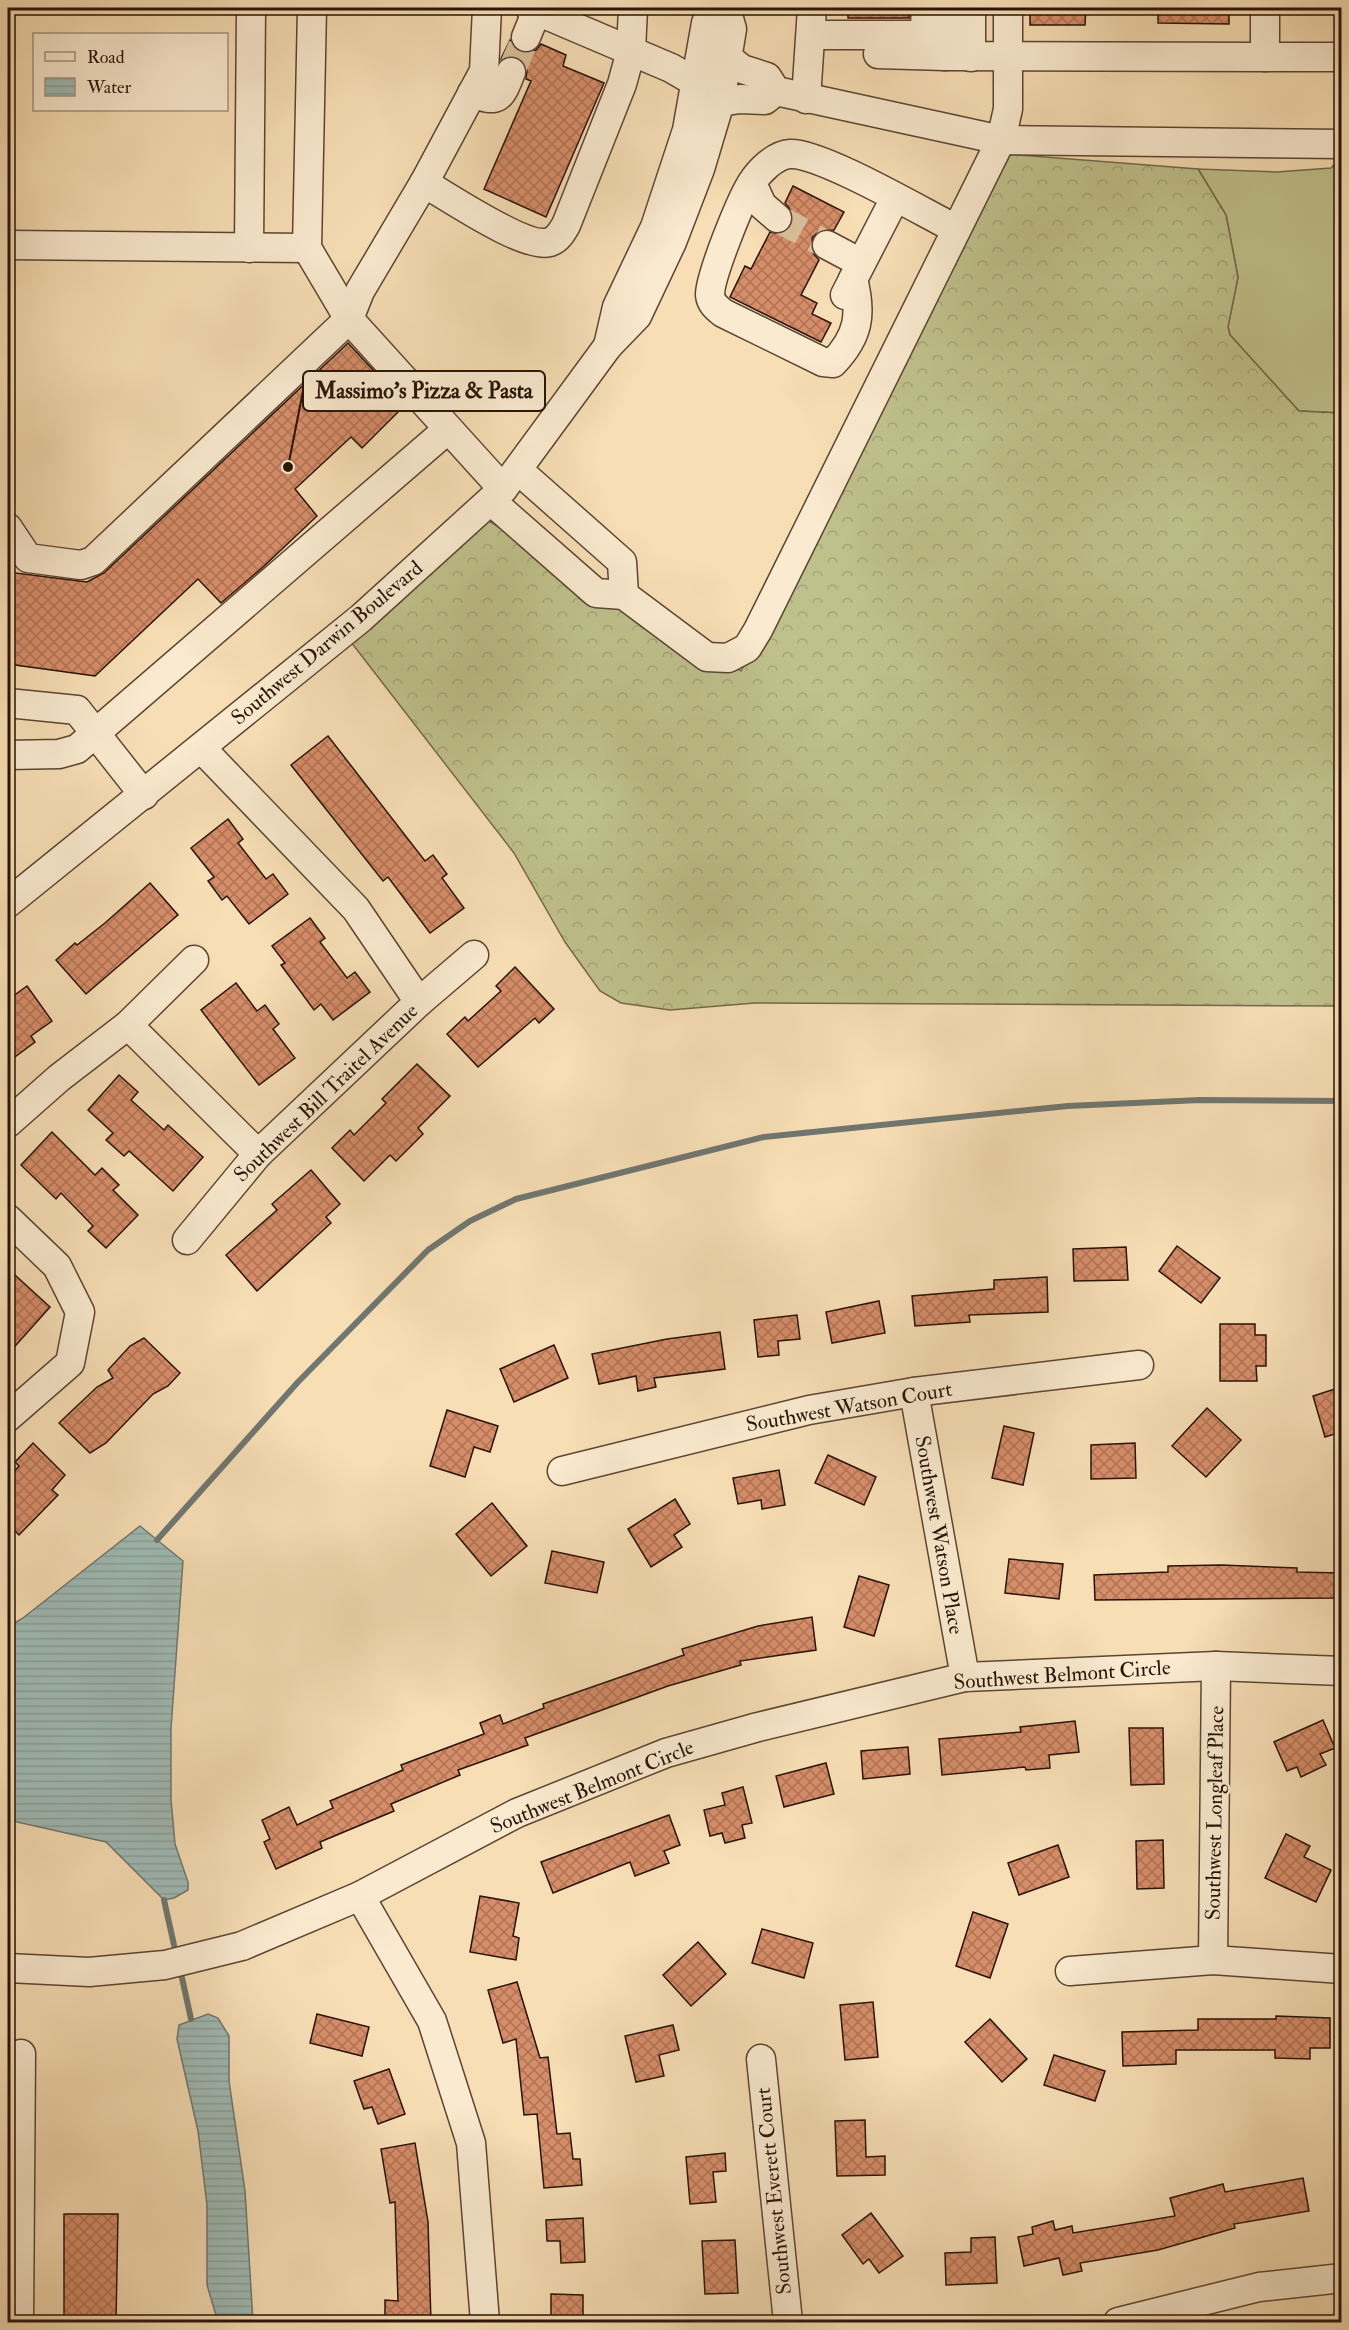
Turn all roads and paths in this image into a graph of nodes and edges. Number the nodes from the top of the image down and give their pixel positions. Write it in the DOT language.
graph roads {
  1 [pos="251,8"];
  2 [pos="312,8"];
  3 [pos="487,8"];
  4 [pos="535,8"];
  5 [pos="633,8"];
  6 [pos="715,8"];
  7 [pos="726,8"];
  8 [pos="926,8"];
  9 [pos="946,8"];
  10 [pos="971,8"];
  11 [pos="1008,8"];
  12 [pos="1265,8"];
  13 [pos="811,32"];
  14 [pos="526,37"];
  15 [pos="631,51"];
  16 [pos="958,57"];
  17 [pos="1008,57"];
  18 [pos="1265,57"];
  19 [pos="1341,57"];
  20 [pos="728,58"];
  21 [pos="511,72"];
  22 [pos="697,83"];
  23 [pos="776,91"];
  24 [pos="472,93"];
  25 [pos="806,99"];
  26 [pos="720,102"];
  27 [pos="1001,140"];
  28 [pos="1341,144"];
  29 [pos="424,183"];
  30 [pos="752,183"];
  31 [pos="895,198"];
  32 [pos="777,218"];
  33 [pos="956,229"];
  34 [pos="8,245"];
  35 [pos="827,245"];
  36 [pos="249,248"];
  37 [pos="307,248"];
  38 [pos="852,282"];
  39 [pos="349,320"];
  40 [pos="608,346"];
  41 [pos="845,347"];
  42 [pos="887,370"];
  43 [pos="447,430"];
  44 [pos="504,486"];
  45 [pos="8,528"];
  46 [pos="624,595"];
  47 [pos="8,703"];
  48 [pos="96,733"];
  49 [pos="202,749"];
  50 [pos="8,755"];
  51 [pos="144,795"];
  52 [pos="8,903"];
  53 [pos="474,956"];
  54 [pos="194,960"];
  55 [pos="418,1002"];
  56 [pos="128,1025"];
  57 [pos="8,1123"];
  58 [pos="258,1154"];
  59 [pos="8,1219"];
  60 [pos="187,1240"];
  61 [pos="1139,1365"];
  62 [pos="914,1392"];
  63 [pos="8,1416"];
  64 [pos="562,1471"];
  65 [pos="1216,1666"];
  66 [pos="1341,1671"];
  67 [pos="965,1677"];
  68 [pos="360,1896"];
  69 [pos="1213,1960"];
  70 [pos="8,1968"];
  71 [pos="1341,1969"];
  72 [pos="1070,1971"];
  73 [pos="21,2054"];
  74 [pos="761,2059"];
  75 [pos="14,2175"];
  76 [pos="1341,2278"];
  77 [pos="19,2322"];
  78 [pos="485,2322"];
  79 [pos="788,2322"];
  80 [pos="1118,2322"];
  1 -- 36 [label="street"];
  2 -- 37 [label="street"];
  3 -- 24 [label="street"];
  4 -- 14 [label="street"];
  4 -- 15 [label="street"];
  5 -- 15 [label="street"];
  6 -- 22 [label="street, Southwest Darwin Boulevard"];
  7 -- 20 [label="street, Southwest Darwin Boulevard"];
  8 -- 13 [label="street"];
  9 -- 16 [label="street"];
  10 -- 16 [label="street"];
  11 -- 17 [label="street"];
  12 -- 18 [label="street"];
  13 -- 16 [label="street"];
  13 -- 25 [label="street"];
  15 -- 22 [label="street"];
  15 -- 29 [label="street"];
  16 -- 17 [label="street"];
  17 -- 18 [label="street"];
  17 -- 27 [label="street"];
  18 -- 19 [label="street"];
  20 -- 23 [label="street"];
  20 -- 26 [label="street, Southwest Darwin Boulevard"];
  21 -- 24 [label="street"];
  22 -- 40 [label="street, Southwest Darwin Boulevard"];
  23 -- 25 [label="street"];
  23 -- 26 [label="street"];
  24 -- 29 [label="street"];
  25 -- 27 [label="street"];
  26 -- 40 [label="street, Southwest Darwin Boulevard"];
  27 -- 28 [label="street"];
  27 -- 33 [label="street"];
  29 -- 39 [label="street"];
  30 -- 31 [label="street"];
  30 -- 32 [label="street"];
  30 -- 41 [label="street"];
  31 -- 33 [label="street"];
  31 -- 38 [label="street"];
  33 -- 42 [label="street"];
  34 -- 36 [label="street"];
  35 -- 38 [label="street"];
  36 -- 37 [label="street"];
  37 -- 39 [label="street"];
  38 -- 41 [label="street"];
  39 -- 43 [label="street"];
  39 -- 45 [label="street"];
  40 -- 44 [label="street, Southwest Darwin Boulevard"];
  41 -- 42 [label="street"];
  42 -- 46 [label="street"];
  43 -- 44 [label="street"];
  43 -- 48 [label="street"];
  44 -- 46 [label="street"];
  44 -- 46 [label="street"];
  44 -- 49 [label="street, Southwest Darwin Boulevard"];
  47 -- 48 [label="street"];
  48 -- 50 [label="street"];
  48 -- 51 [label="street"];
  49 -- 51 [label="street, Southwest Darwin Boulevard"];
  49 -- 55 [label="street"];
  51 -- 52 [label="street, Southwest Darwin Boulevard"];
  53 -- 55 [label="street, Southwest Bill Traitel Avenue"];
  54 -- 56 [label="street"];
  55 -- 58 [label="street, Southwest Bill Traitel Avenue"];
  56 -- 57 [label="street"];
  56 -- 58 [label="street"];
  58 -- 60 [label="street, Southwest Bill Traitel Avenue"];
  59 -- 63 [label="street"];
  61 -- 62 [label="street, Southwest Watson Court"];
  62 -- 64 [label="street, Southwest Watson Court"];
  62 -- 67 [label="street, Southwest Watson Place"];
  65 -- 66 [label="street, Southwest Belmont Circle"];
  65 -- 67 [label="street, Southwest Belmont Circle"];
  65 -- 69 [label="street, Southwest Longleaf Place"];
  67 -- 68 [label="street, Southwest Belmont Circle"];
  68 -- 70 [label="street, Southwest Belmont Circle"];
  68 -- 78 [label="street"];
  69 -- 71 [label="street"];
  69 -- 72 [label="street"];
  73 -- 75 [label="street"];
  74 -- 79 [label="street, Southwest Everett Court"];
  75 -- 77 [label="street"];
  76 -- 80 [label="street"];
}
